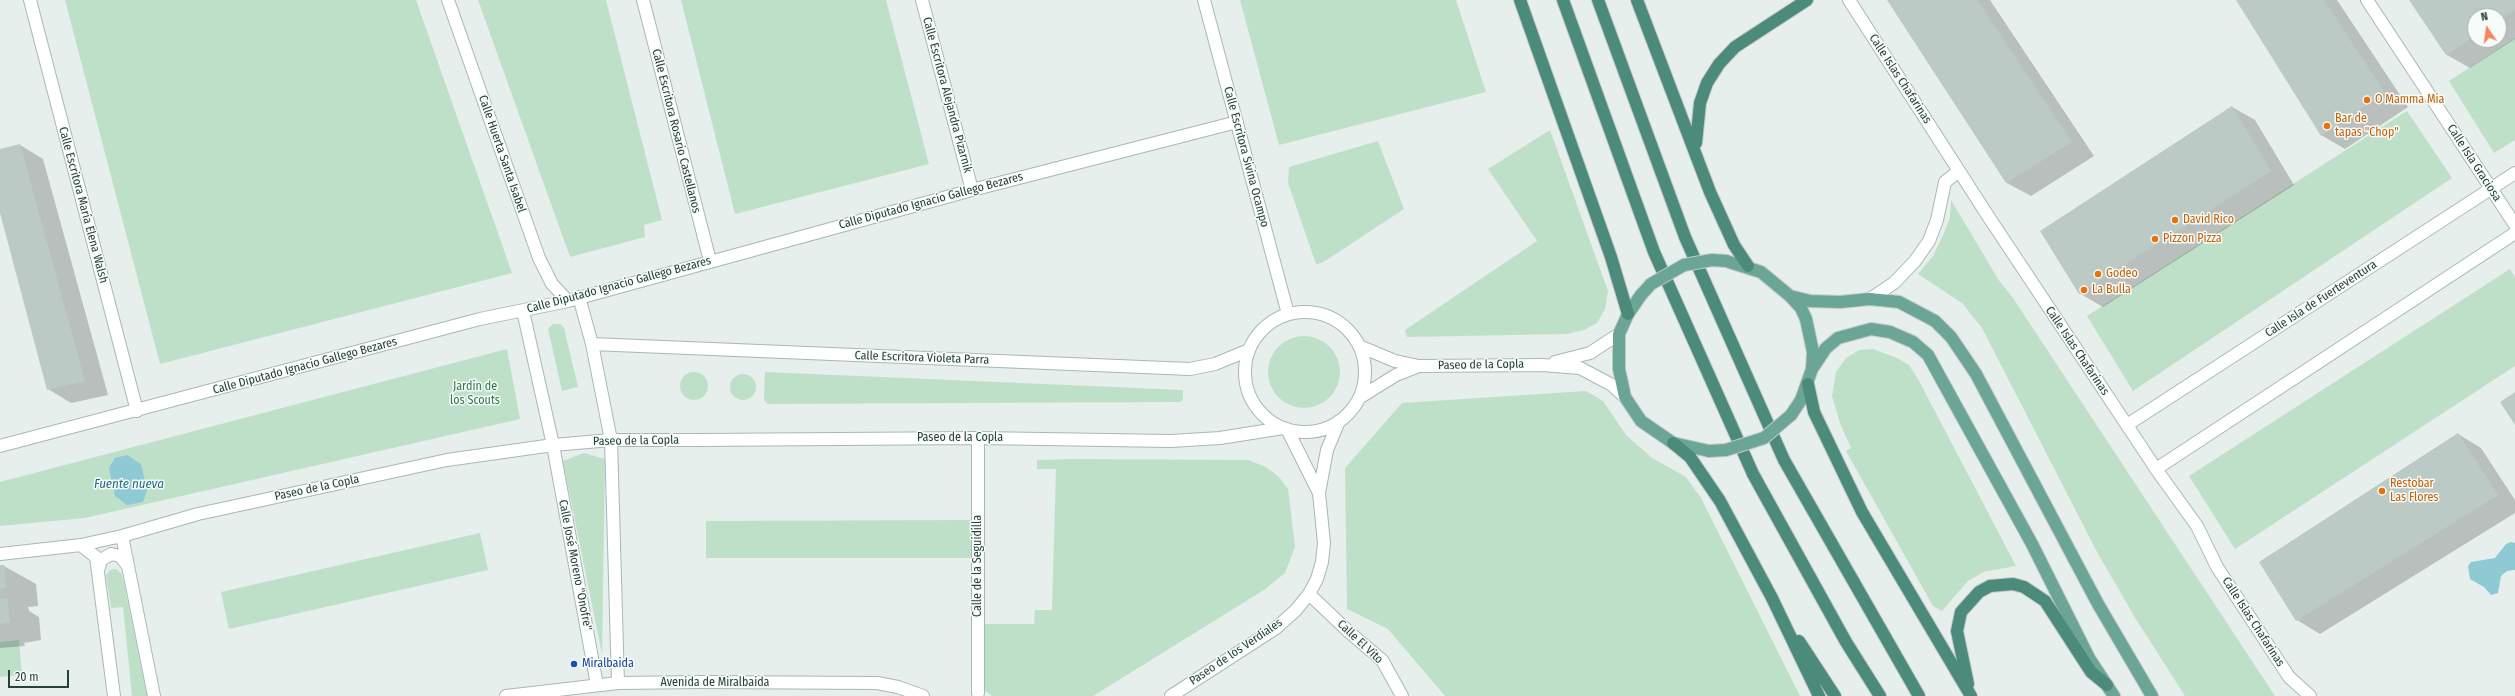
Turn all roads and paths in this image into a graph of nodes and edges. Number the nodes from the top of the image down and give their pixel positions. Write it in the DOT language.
graph roads {
  1 [pos="30,0"];
  2 [pos="448,0"];
  3 [pos="643,0"];
  4 [pos="922,0"];
  5 [pos="1204,0"];
  6 [pos="1520,0"];
  7 [pos="1563,0"];
  8 [pos="1598,0"];
  9 [pos="1637,0"];
  10 [pos="1808,0"];
  11 [pos="1850,0"];
  12 [pos="2367,0"];
  13 [pos="1237,122"];
  14 [pos="1697,155"];
  15 [pos="1959,171"];
  16 [pos="2515,174"];
  17 [pos="2491,189"];
  18 [pos="972,190"];
  19 [pos="2515,225"];
  20 [pos="2515,233"];
  21 [pos="710,261"];
  22 [pos="1748,266"];
  23 [pos="1790,296"];
  24 [pos="574,299"];
  25 [pos="1870,299"];
  26 [pos="522,311"];
  27 [pos="1288,314"];
  28 [pos="1628,314"];
  29 [pos="1619,334"];
  30 [pos="592,344"];
  31 [pos="1359,346"];
  32 [pos="1249,350"];
  33 [pos="1542,365"];
  34 [pos="1419,366"];
  35 [pos="1812,369"];
  36 [pos="1808,384"];
  37 [pos="1625,397"];
  38 [pos="1358,398"];
  39 [pos="137,411"];
  40 [pos="1339,421"];
  41 [pos="2127,425"];
  42 [pos="1285,429"];
  43 [pos="978,438"];
  44 [pos="611,440"];
  45 [pos="1673,443"];
  46 [pos="553,445"];
  47 [pos="0,446"];
  48 [pos="2156,469"];
  49 [pos="1319,493"];
  50 [pos="122,536"];
  51 [pos="81,544"];
  52 [pos="0,554"];
  53 [pos="128,566"];
  54 [pos="98,571"];
  55 [pos="1309,594"];
  56 [pos="1772,598"];
  57 [pos="618,683"];
  58 [pos="598,685"];
  59 [pos="2107,685"];
  60 [pos="978,693"];
  61 [pos="1971,695"];
  62 [pos="114,696"];
  63 [pos="154,696"];
  64 [pos="506,696"];
  65 [pos="923,696"];
  66 [pos="1171,696"];
  67 [pos="1402,696"];
  68 [pos="1819,696"];
  69 [pos="1835,696"];
  70 [pos="1880,696"];
  71 [pos="1919,696"];
  72 [pos="2114,696"];
  73 [pos="2152,696"];
  74 [pos="2310,696"];
  1 -- 39 [label="street, Calle Escritora María Elena Walsh"];
  2 -- 24 [label="street, Calle Huerta Santa Isabel"];
  3 -- 21 [label="street, Calle Escritora Rosario Castellanos"];
  4 -- 18 [label="street, Calle Escritora Alejandra Pizarnik"];
  5 -- 13 [label="street, Calle Escritora Sivina Ocampo"];
  6 -- 28 [label="highway"];
  7 -- 70 [label="highway"];
  8 -- 71 [label="highway"];
  9 -- 14 [label="highway"];
  10 -- 14 [label="highway"];
  11 -- 15 [label="street, Calle Islas Chafarinas"];
  12 -- 17 [label="street, Calle Isla Graciosa"];
  13 -- 18 [label="street, Calle Diputado Ignacio Gallego Bezares"];
  13 -- 27 [label="street, Calle Escritora Sivina Ocampo"];
  14 -- 22 [label="highway"];
  15 -- 25 [label="street"];
  15 -- 41 [label="street, Calle Islas Chafarinas"];
  16 -- 17 [label="street, Calle Isla de Fuerteventura"];
  17 -- 19 [label="street, Calle Isla Graciosa"];
  17 -- 41 [label="street, Calle Isla de Fuerteventura"];
  18 -- 21 [label="street, Calle Diputado Ignacio Gallego Bezares"];
  20 -- 48 [label="street"];
  21 -- 24 [label="street, Calle Diputado Ignacio Gallego Bezares"];
  22 -- 23 [label="main road"];
  22 -- 28 [label="main road, bridge"];
  23 -- 25 [label="main road"];
  23 -- 35 [label="main road"];
  24 -- 26 [label="street, Calle Diputado Ignacio Gallego Bezares"];
  24 -- 30 [label="street, Calle Huerta Santa Isabel"];
  25 -- 73 [label="main road"];
  26 -- 39 [label="street, Calle Diputado Ignacio Gallego Bezares"];
  26 -- 46 [label="street"];
  27 -- 31 [label="street"];
  27 -- 32 [label="street"];
  28 -- 29 [label="main road"];
  29 -- 33 [label="street, Paseo de la Copla"];
  29 -- 37 [label="main road"];
  30 -- 32 [label="street, Calle Escritora Violeta Parra"];
  30 -- 44 [label="street, Calle Huerta Santa Isabel"];
  31 -- 34 [label="street, Paseo de la Copla"];
  31 -- 38 [label="street"];
  32 -- 42 [label="street"];
  33 -- 34 [label="street, Paseo de la Copla"];
  33 -- 37 [label="street, Paseo de la Copla"];
  34 -- 38 [label="street, Paseo de la Copla"];
  35 -- 36 [label="main road"];
  35 -- 59 [label="main road"];
  36 -- 45 [label="main road, bridge"];
  36 -- 61 [label="highway"];
  37 -- 45 [label="main road"];
  38 -- 40 [label="street"];
  39 -- 47 [label="street, Calle Diputado Ignacio Gallego Bezares"];
  40 -- 42 [label="street"];
  40 -- 49 [label="street, Paseo de los Verdiales"];
  41 -- 48 [label="street, Calle Islas Chafarinas"];
  42 -- 43 [label="street, Paseo de la Copla"];
  42 -- 49 [label="street, Paseo de los Verdiales"];
  43 -- 44 [label="street, Paseo de la Copla"];
  43 -- 60 [label="street, Calle de la Seguidilla"];
  44 -- 46 [label="street, Paseo de la Copla"];
  44 -- 57 [label="street"];
  45 -- 56 [label="highway"];
  46 -- 50 [label="street, Paseo de la Copla"];
  46 -- 58 [label="street, Calle José Moreno \"Onofre\""];
  48 -- 74 [label="street, Calle Islas Chafarinas"];
  49 -- 55 [label="street, Paseo de los Verdiales"];
  50 -- 51 [label="street, Paseo de la Copla"];
  50 -- 53 [label="street"];
  51 -- 52 [label="street, Paseo de la Copla"];
  51 -- 54 [label="street"];
  53 -- 54 [label="street"];
  53 -- 63 [label="street"];
  54 -- 62 [label="street"];
  55 -- 66 [label="street, Paseo de los Verdiales"];
  55 -- 67 [label="street, Calle El Vito"];
  56 -- 68 [label="highway"];
  56 -- 69 [label="highway"];
  57 -- 58 [label="street, Avenida de Miralbaida"];
  57 -- 65 [label="street, Avenida de Miralbaida"];
  58 -- 64 [label="street, Avenida de Miralbaida"];
  59 -- 61 [label="highway"];
  59 -- 72 [label="main road"];
}
